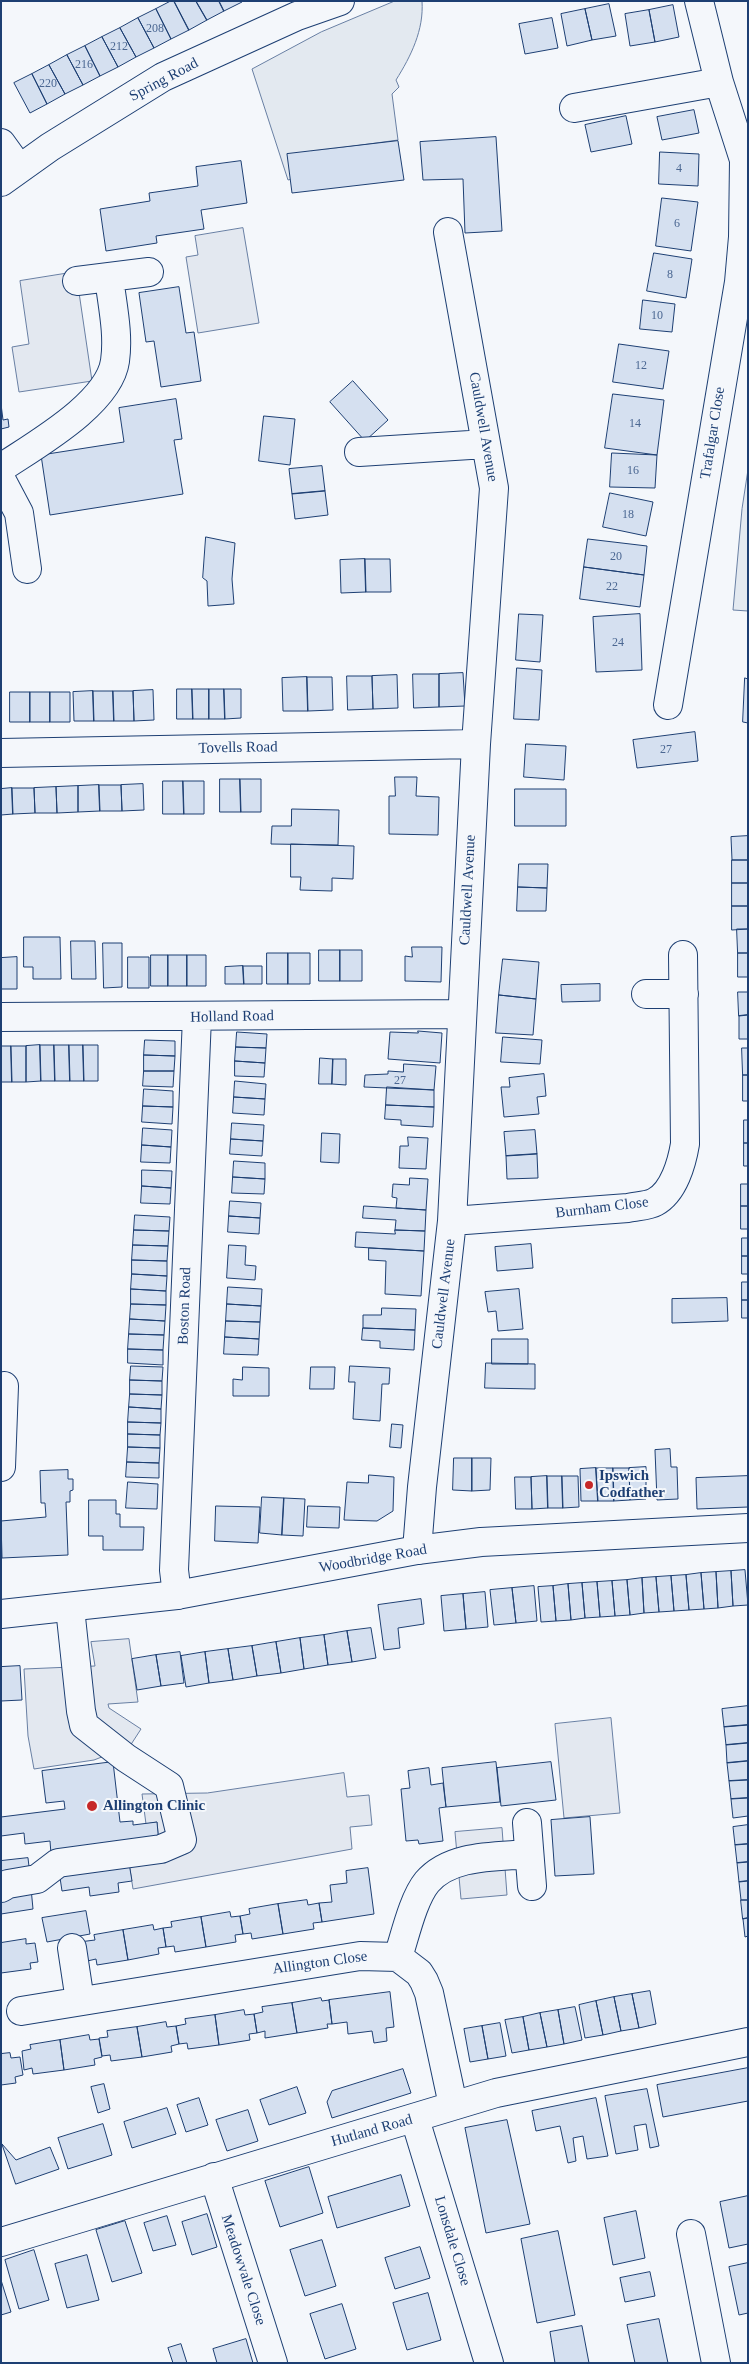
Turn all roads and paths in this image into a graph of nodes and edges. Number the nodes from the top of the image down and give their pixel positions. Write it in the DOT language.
graph roads {
  1 [pos="340,1"];
  2 [pos="699,1"];
  3 [pos="298,9"];
  4 [pos="718,82"];
  5 [pos="574,108"];
  6 [pos="1,142"];
  7 [pos="746,160"];
  8 [pos="10,175"];
  9 [pos="448,232"];
  10 [pos="149,272"];
  11 [pos="109,277"];
  12 [pos="77,281"];
  13 [pos="486,444"];
  14 [pos="359,452"];
  15 [pos="1,468"];
  16 [pos="1,479"];
  17 [pos="27,569"];
  18 [pos="668,705"];
  19 [pos="476,744"];
  20 [pos="1,752"];
  21 [pos="683,955"];
  22 [pos="646,994"];
  23 [pos="684,994"];
  24 [pos="462,1014"];
  25 [pos="1,1017"];
  26 [pos="196,1017"];
  27 [pos="452,1221"];
  28 [pos="4,1386"];
  29 [pos="1,1467"];
  30 [pos="748,1528"];
  31 [pos="417,1550"];
  32 [pos="177,1594"];
  33 [pos="70,1608"];
  34 [pos="1,1614"];
  35 [pos="526,1823"];
  36 [pos="529,1854"];
  37 [pos="532,1886"];
  38 [pos="1,1888"];
  39 [pos="72,1948"];
  40 [pos="398,1957"];
  41 [pos="80,2002"];
  42 [pos="21,2011"];
  43 [pos="748,2042"];
  44 [pos="453,2105"];
  45 [pos="415,2119"];
  46 [pos="214,2177"];
  47 [pos="690,2234"];
  48 [pos="1,2242"];
  49 [pos="273,2363"];
  50 [pos="489,2363"];
  51 [pos="716,2363"];
  1 -- 3 [label="street, Spring Road"];
  2 -- 4 [label="street, Trafalgar Close"];
  3 -- 8 [label="street, Spring Road"];
  4 -- 5 [label="street"];
  4 -- 7 [label="street, Trafalgar Close"];
  6 -- 8 [label="street"];
  7 -- 18 [label="street, Trafalgar Close"];
  9 -- 13 [label="street, Cauldwell Avenue"];
  10 -- 11 [label="street"];
  11 -- 12 [label="street"];
  11 -- 15 [label="street"];
  13 -- 14 [label="street"];
  13 -- 19 [label="street, Cauldwell Avenue"];
  16 -- 17 [label="street"];
  19 -- 20 [label="street, Tovells Road"];
  19 -- 24 [label="street, Cauldwell Avenue"];
  21 -- 23 [label="street, Burnham Close"];
  22 -- 23 [label="street"];
  23 -- 27 [label="street, Burnham Close"];
  24 -- 26 [label="street, Holland Road"];
  24 -- 27 [label="street, Cauldwell Avenue"];
  25 -- 26 [label="street, Holland Road"];
  26 -- 32 [label="street, Boston Road"];
  27 -- 31 [label="street, Cauldwell Avenue"];
  28 -- 29 [label="street"];
  30 -- 31 [label="street, Woodbridge Road"];
  31 -- 32 [label="street, Woodbridge Road"];
  32 -- 33 [label="street, Woodbridge Road"];
  33 -- 34 [label="street, Woodbridge Road"];
  33 -- 38 [label="street"];
  35 -- 36 [label="street"];
  36 -- 37 [label="street"];
  36 -- 40 [label="street"];
  39 -- 41 [label="street"];
  40 -- 41 [label="street, Allington Close"];
  40 -- 44 [label="street"];
  41 -- 42 [label="street, Allington Close"];
  43 -- 44 [label="street, Hutland Road"];
  44 -- 45 [label="street, Hutland Road"];
  45 -- 46 [label="street, Hutland Road"];
  45 -- 50 [label="street, Lonsdale Close"];
  46 -- 48 [label="street, Hutland Road"];
  46 -- 49 [label="street, Meadowvale Close"];
  47 -- 51 [label="street"];
}
